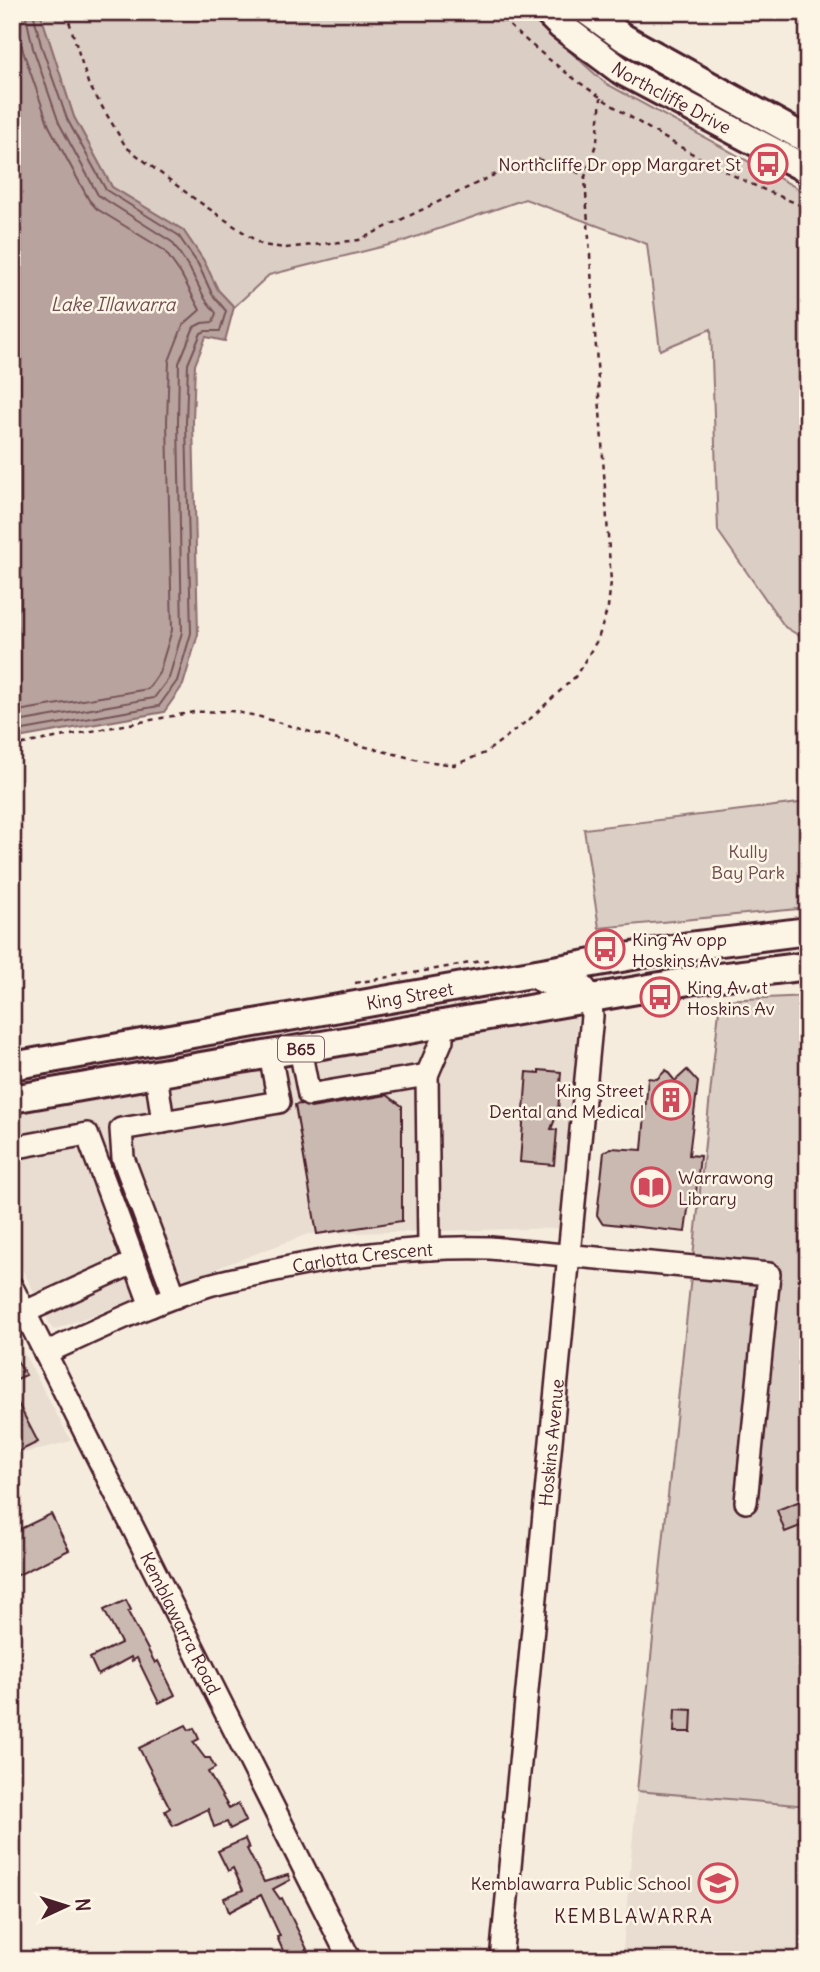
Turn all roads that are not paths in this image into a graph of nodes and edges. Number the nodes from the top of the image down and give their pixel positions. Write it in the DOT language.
graph roads {
  1 [pos="547,12"];
  2 [pos="588,12"];
  3 [pos="808,140"];
  4 [pos="805,161"];
  5 [pos="808,931"];
  6 [pos="808,967"];
  7 [pos="528,974"];
  8 [pos="591,999"];
  9 [pos="441,1025"];
  10 [pos="300,1049"];
  11 [pos="270,1054"];
  12 [pos="12,1066"];
  13 [pos="156,1074"];
  14 [pos="427,1075"];
  15 [pos="12,1099"];
  16 [pos="163,1122"];
  17 [pos="12,1148"];
  18 [pos="429,1249"];
  19 [pos="570,1254"];
  20 [pos="133,1263"];
  21 [pos="12,1287"];
  22 [pos="175,1297"];
  23 [pos="151,1306"];
  24 [pos="25,1312"];
  25 [pos="45,1353"];
  26 [pos="746,1502"];
  27 [pos="350,1960"];
  28 [pos="501,1960"];
  1 -- 4 [label="main road, Northcliffe Drive"];
  2 -- 3 [label="main road, Northcliffe Drive"];
  5 -- 7 [label="main road, King Street / B65"];
  6 -- 8 [label="main road, King Street / B65"];
  7 -- 8 [label="street"];
  7 -- 12 [label="main road, King Street / B65"];
  8 -- 9 [label="main road, King Street / B65"];
  8 -- 19 [label="street, Hoskins Avenue"];
  9 -- 10 [label="main road, King Street / B65"];
  9 -- 14 [label="street"];
  10 -- 11 [label="main road, King Street / B65"];
  10 -- 14 [label="street"];
  11 -- 13 [label="main road, King Street / B65"];
  11 -- 16 [label="street"];
  13 -- 15 [label="main road, King Street / B65"];
  13 -- 16 [label="street"];
  14 -- 18 [label="street"];
  16 -- 22 [label="street"];
  17 -- 20 [label="street"];
  18 -- 19 [label="street, Carlotta Crescent"];
  18 -- 22 [label="street, Carlotta Crescent"];
  19 -- 26 [label="street, Carlotta Crescent"];
  19 -- 28 [label="street, Hoskins Avenue"];
  20 -- 23 [label="street"];
  20 -- 24 [label="street"];
  21 -- 24 [label="street, Kemblawarra Road"];
  22 -- 23 [label="street, Carlotta Crescent"];
  23 -- 25 [label="street, Carlotta Crescent"];
  24 -- 25 [label="street, Kemblawarra Road"];
  25 -- 27 [label="street, Kemblawarra Road"];
}
